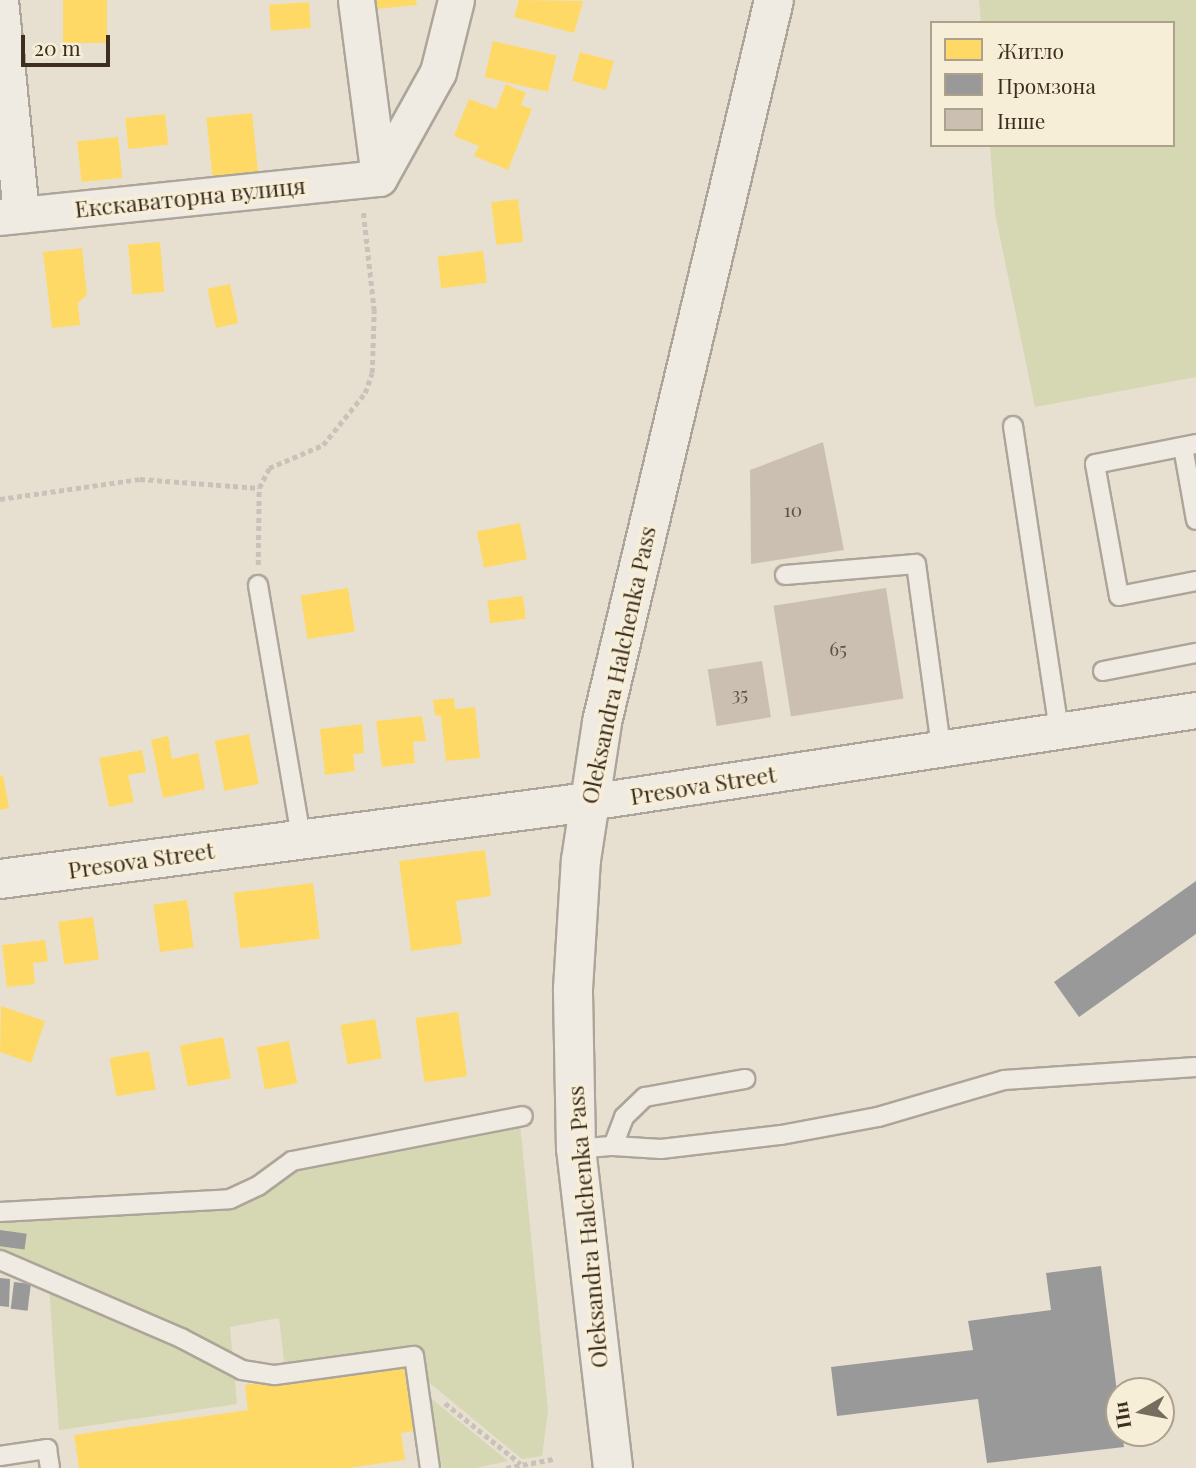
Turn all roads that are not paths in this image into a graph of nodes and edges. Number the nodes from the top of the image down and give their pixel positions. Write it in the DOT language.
graph roads {
  1 [pos="0,0"];
  2 [pos="356,0"];
  3 [pos="456,0"];
  4 [pos="774,0"];
  5 [pos="370,179"];
  6 [pos="10,216"];
  7 [pos="1013,426"];
  8 [pos="1189,445"];
  9 [pos="1196,520"];
  10 [pos="785,575"];
  11 [pos="1196,581"];
  12 [pos="258,585"];
  13 [pos="1196,653"];
  14 [pos="1102,671"];
  15 [pos="1196,710"];
  16 [pos="1059,730"];
  17 [pos="941,747"];
  18 [pos="589,802"];
  19 [pos="301,837"];
  20 [pos="0,879"];
  21 [pos="1196,1067"];
  22 [pos="745,1079"];
  23 [pos="523,1116"];
  24 [pos="595,1148"];
  25 [pos="0,1212"];
  26 [pos="0,1260"];
  27 [pos="0,1456"];
  28 [pos="50,1468"];
  29 [pos="430,1468"];
  30 [pos="613,1468"];
  1 -- 6 [label="street"];
  2 -- 5 [label="street"];
  3 -- 5 [label="street"];
  4 -- 18 [label="main road, Oleksandra Halchenka Pass"];
  5 -- 6 [label="street, Екскаваторна вулиця"];
  7 -- 16 [label="lane"];
  8 -- 9 [label="lane"];
  8 -- 11 [label="lane"];
  10 -- 17 [label="lane"];
  12 -- 19 [label="lane"];
  13 -- 14 [label="lane"];
  15 -- 16 [label="street, Presova Street"];
  16 -- 17 [label="street, Presova Street"];
  17 -- 18 [label="street, Presova Street"];
  18 -- 19 [label="main road, Presova Street"];
  18 -- 24 [label="main road, Oleksandra Halchenka Pass"];
  19 -- 20 [label="main road, Presova Street"];
  21 -- 24 [label="lane"];
  22 -- 24 [label="lane"];
  23 -- 25 [label="lane"];
  24 -- 30 [label="main road, Oleksandra Halchenka Pass"];
  26 -- 29 [label="lane"];
  27 -- 28 [label="lane"];
}
